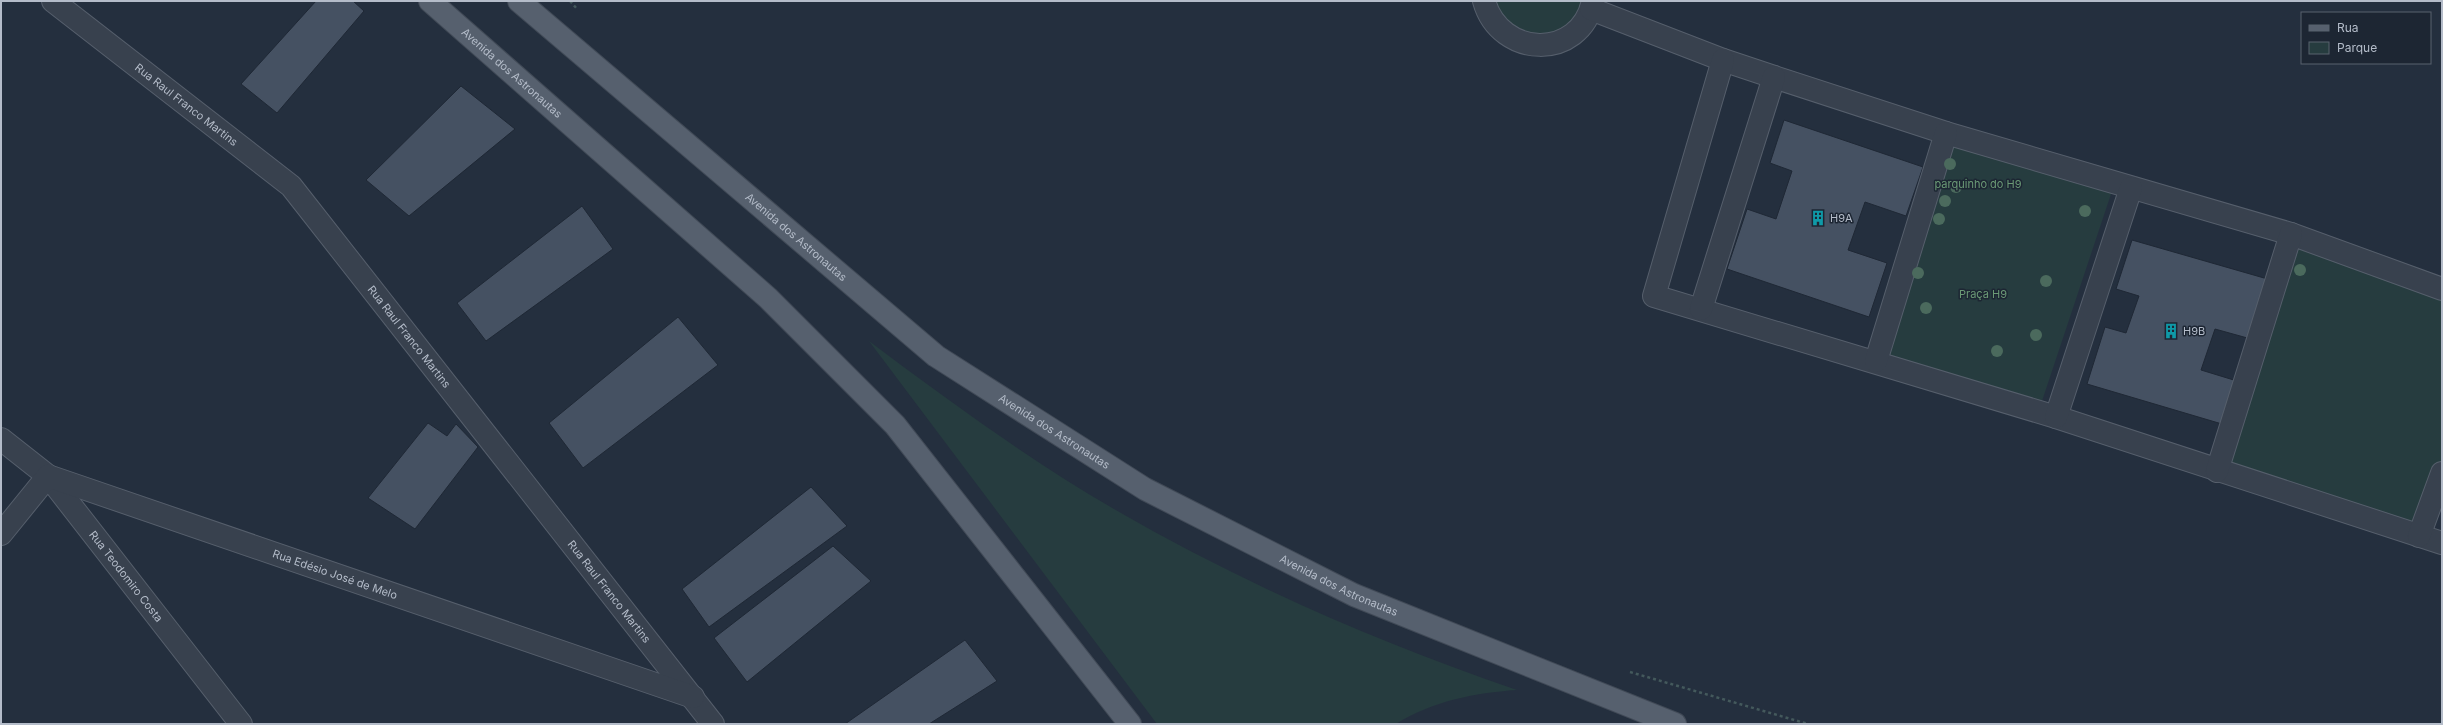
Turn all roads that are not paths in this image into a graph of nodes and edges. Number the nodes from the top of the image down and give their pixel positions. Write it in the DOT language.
graph roads {
  1 [pos="53,1"];
  2 [pos="430,1"];
  3 [pos="519,1"];
  4 [pos="1484,1"];
  5 [pos="1592,5"];
  6 [pos="1723,60"];
  7 [pos="1774,77"];
  8 [pos="1946,133"];
  9 [pos="2131,188"];
  10 [pos="2291,234"];
  11 [pos="2442,289"];
  12 [pos="1701,309"];
  13 [pos="1876,361"];
  14 [pos="2056,417"];
  15 [pos="1,439"];
  16 [pos="2217,471"];
  17 [pos="2442,473"];
  18 [pos="48,476"];
  19 [pos="1,534"];
  20 [pos="2419,536"];
  21 [pos="2442,543"];
  22 [pos="693,697"];
  23 [pos="241,724"];
  24 [pos="713,724"];
  25 [pos="1130,724"];
  26 [pos="1676,724"];
  1 -- 22 [label="street, Rua Raul Franco Martins"];
  2 -- 25 [label="main road, Avenida dos Astronautas"];
  3 -- 26 [label="main road, Avenida dos Astronautas"];
  4 -- 5 [label="street"];
  5 -- 6 [label="street"];
  6 -- 7 [label="street"];
  6 -- 12 [label="street"];
  7 -- 8 [label="street"];
  7 -- 12 [label="street"];
  8 -- 9 [label="street"];
  8 -- 13 [label="street"];
  9 -- 10 [label="street"];
  9 -- 14 [label="street"];
  10 -- 11 [label="street"];
  10 -- 16 [label="street"];
  12 -- 13 [label="street"];
  13 -- 14 [label="street"];
  14 -- 16 [label="street"];
  15 -- 18 [label="street, Rua Teodomiro Costa"];
  16 -- 20 [label="street"];
  17 -- 20 [label="street"];
  18 -- 19 [label="street"];
  18 -- 22 [label="street, Rua Edésio José de Melo"];
  18 -- 23 [label="street, Rua Teodomiro Costa"];
  20 -- 21 [label="street"];
  22 -- 24 [label="street, Rua Raul Franco Martins"];
}
